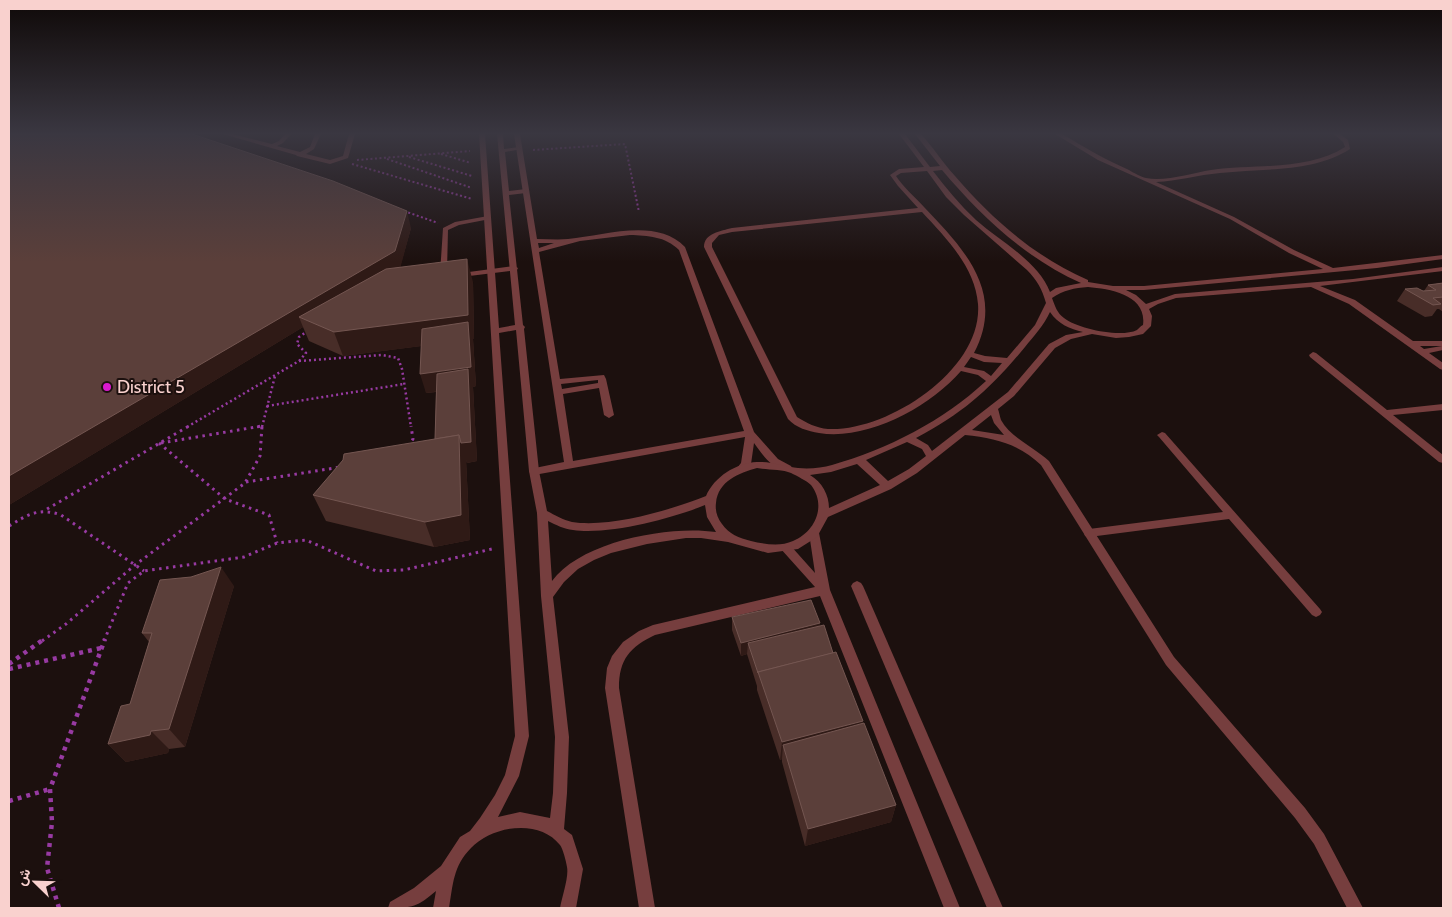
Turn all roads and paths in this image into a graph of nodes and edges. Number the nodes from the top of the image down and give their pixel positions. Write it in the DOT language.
graph roads {
  1 [pos="396,177"];
  2 [pos="439,177"];
  3 [pos="486,177"];
  4 [pos="504,177"];
  5 [pos="524,177"];
  6 [pos="632,177"];
  7 [pos="895,177"];
  8 [pos="935,177"];
  9 [pos="952,177"];
  10 [pos="1136,177"];
  11 [pos="1186,177"];
  12 [pos="1180,178"];
  13 [pos="1141,179"];
  14 [pos="472,188"];
  15 [pos="526,191"];
  16 [pos="505,193"];
  17 [pos="1179,195"];
  18 [pos="472,199"];
  19 [pos="923,210"];
  20 [pos="402,211"];
  21 [pos="639,212"];
  22 [pos="488,218"];
  23 [pos="448,226"];
  24 [pos="534,241"];
  25 [pos="568,241"];
  26 [pos="536,251"];
  27 [pos="1443,257"];
  28 [pos="1416,260"];
  29 [pos="514,268"];
  30 [pos="1443,269"];
  31 [pos="1333,270"];
  32 [pos="1432,270"];
  33 [pos="491,271"];
  34 [pos="1346,282"];
  35 [pos="1093,284"];
  36 [pos="1310,286"];
  37 [pos="1108,288"];
  38 [pos="1049,301"];
  39 [pos="1352,302"];
  40 [pos="1144,308"];
  41 [pos="316,326"];
  42 [pos="520,327"];
  43 [pos="495,331"];
  44 [pos="1094,334"];
  45 [pos="1443,343"];
  46 [pos="1410,344"];
  47 [pos="1443,348"];
  48 [pos="1423,352"];
  49 [pos="969,354"];
  50 [pos="1313,355"];
  51 [pos="299,361"];
  52 [pos="1008,361"];
  53 [pos="1443,367"];
  54 [pos="959,368"];
  55 [pos="275,376"];
  56 [pos="991,381"];
  57 [pos="405,384"];
  58 [pos="557,387"];
  59 [pos="267,406"];
  60 [pos="1443,407"];
  61 [pos="994,409"];
  62 [pos="1385,413"];
  63 [pos="609,415"];
  64 [pos="262,426"];
  65 [pos="962,432"];
  66 [pos="750,433"];
  67 [pos="1162,435"];
  68 [pos="909,439"];
  69 [pos="1013,440"];
  70 [pos="159,443"];
  71 [pos="404,451"];
  72 [pos="931,456"];
  73 [pos="858,459"];
  74 [pos="1443,460"];
  75 [pos="569,464"];
  76 [pos="348,466"];
  77 [pos="742,468"];
  78 [pos="791,469"];
  79 [pos="534,471"];
  80 [pos="245,482"];
  81 [pos="887,486"];
  82 [pos="225,499"];
  83 [pos="710,499"];
  84 [pos="47,508"];
  85 [pos="542,513"];
  86 [pos="825,514"];
  87 [pos="1230,514"];
  88 [pos="9,526"];
  89 [pos="814,533"];
  90 [pos="1089,533"];
  91 [pos="731,539"];
  92 [pos="277,543"];
  93 [pos="509,545"];
  94 [pos="786,548"];
  95 [pos="135,565"];
  96 [pos="144,571"];
  97 [pos="857,586"];
  98 [pos="824,590"];
  99 [pos="548,596"];
  100 [pos="1316,612"];
  101 [pos="101,648"];
  102 [pos="9,664"];
  103 [pos="9,669"];
  104 [pos="50,789"];
  105 [pos="9,801"];
  106 [pos="556,830"];
  107 [pos="476,834"];
  108 [pos="446,872"];
  109 [pos="59,908"];
  110 [pos="396,908"];
  111 [pos="441,908"];
  112 [pos="568,908"];
  113 [pos="648,908"];
  114 [pos="952,908"];
  115 [pos="995,908"];
  116 [pos="1355,908"];
  1 -- 18 [label="path"];
  2 -- 14 [label="path"];
  3 -- 22 [label="street"];
  4 -- 16 [label="street"];
  5 -- 15 [label="street"];
  6 -- 21 [label="path"];
  7 -- 19 [label="street"];
  8 -- 38 [label="street"];
  9 -- 35 [label="street"];
  10 -- 13 [label="street"];
  11 -- 12 [label="street"];
  12 -- 13 [label="street"];
  12 -- 17 [label="street"];
  13 -- 17 [label="street"];
  15 -- 16 [label="street"];
  15 -- 24 [label="street"];
  16 -- 29 [label="street"];
  17 -- 31 [label="street"];
  19 -- 49 [label="street"];
  19 -- 54 [label="street"];
  20 -- 23 [label="path"];
  22 -- 23 [label="street"];
  22 -- 33 [label="street"];
  23 -- 33 [label="street"];
  24 -- 25 [label="street"];
  24 -- 26 [label="street"];
  25 -- 26 [label="street"];
  25 -- 66 [label="street"];
  26 -- 58 [label="street"];
  27 -- 28 [label="street"];
  28 -- 31 [label="street"];
  28 -- 32 [label="street"];
  29 -- 33 [label="street"];
  29 -- 42 [label="street"];
  30 -- 32 [label="street"];
  31 -- 37 [label="street"];
  32 -- 34 [label="street"];
  33 -- 43 [label="street"];
  34 -- 36 [label="street"];
  34 -- 39 [label="street"];
  35 -- 37 [label="street"];
  35 -- 38 [label="street"];
  36 -- 39 [label="street"];
  36 -- 40 [label="street"];
  37 -- 40 [label="street"];
  38 -- 44 [label="street"];
  38 -- 52 [label="street"];
  39 -- 46 [label="street"];
  40 -- 44 [label="street"];
  41 -- 51 [label="path"];
  42 -- 43 [label="street"];
  42 -- 79 [label="street"];
  43 -- 93 [label="street"];
  44 -- 61 [label="street"];
  45 -- 46 [label="street"];
  46 -- 48 [label="street"];
  47 -- 48 [label="street"];
  48 -- 53 [label="street"];
  49 -- 52 [label="street"];
  49 -- 54 [label="street"];
  50 -- 62 [label="street"];
  51 -- 55 [label="path"];
  51 -- 57 [label="path"];
  52 -- 56 [label="street"];
  54 -- 56 [label="street"];
  55 -- 59 [label="path"];
  55 -- 70 [label="path"];
  56 -- 68 [label="street"];
  57 -- 59 [label="path"];
  57 -- 71 [label="path"];
  58 -- 63 [label="street"];
  58 -- 75 [label="street"];
  59 -- 64 [label="path"];
  60 -- 62 [label="street"];
  61 -- 65 [label="street"];
  61 -- 69 [label="street"];
  62 -- 74 [label="street"];
  64 -- 70 [label="path"];
  64 -- 80 [label="path"];
  65 -- 69 [label="street"];
  65 -- 72 [label="street"];
  66 -- 75 [label="street"];
  66 -- 77 [label="street"];
  66 -- 78 [label="street"];
  67 -- 87 [label="street"];
  68 -- 72 [label="street"];
  68 -- 73 [label="street"];
  69 -- 90 [label="street"];
  70 -- 82 [label="path"];
  70 -- 84 [label="path"];
  72 -- 81 [label="street"];
  73 -- 78 [label="street"];
  73 -- 81 [label="street"];
  75 -- 79 [label="street"];
  76 -- 80 [label="path"];
  77 -- 78 [label="street"];
  77 -- 83 [label="street"];
  78 -- 86 [label="street"];
  79 -- 85 [label="street"];
  80 -- 82 [label="path"];
  81 -- 86 [label="street"];
  82 -- 92 [label="path"];
  82 -- 95 [label="path"];
  83 -- 85 [label="street"];
  83 -- 91 [label="street"];
  84 -- 88 [label="path"];
  84 -- 95 [label="path"];
  85 -- 99 [label="street"];
  86 -- 89 [label="street"];
  87 -- 90 [label="street"];
  87 -- 100 [label="street"];
  89 -- 94 [label="street"];
  89 -- 98 [label="street"];
  90 -- 116 [label="street"];
  91 -- 94 [label="street"];
  91 -- 99 [label="street"];
  92 -- 93 [label="path"];
  92 -- 96 [label="path"];
  93 -- 107 [label="street"];
  94 -- 98 [label="street"];
  95 -- 96 [label="path"];
  95 -- 102 [label="path"];
  96 -- 101 [label="path"];
  97 -- 115 [label="street"];
  98 -- 113 [label="street"];
  98 -- 114 [label="street"];
  99 -- 106 [label="street"];
  101 -- 103 [label="path"];
  101 -- 104 [label="path"];
  104 -- 105 [label="path"];
  104 -- 109 [label="path"];
  106 -- 107 [label="street"];
  106 -- 112 [label="street"];
  107 -- 108 [label="street"];
  108 -- 110 [label="street"];
  108 -- 111 [label="street"];
}
